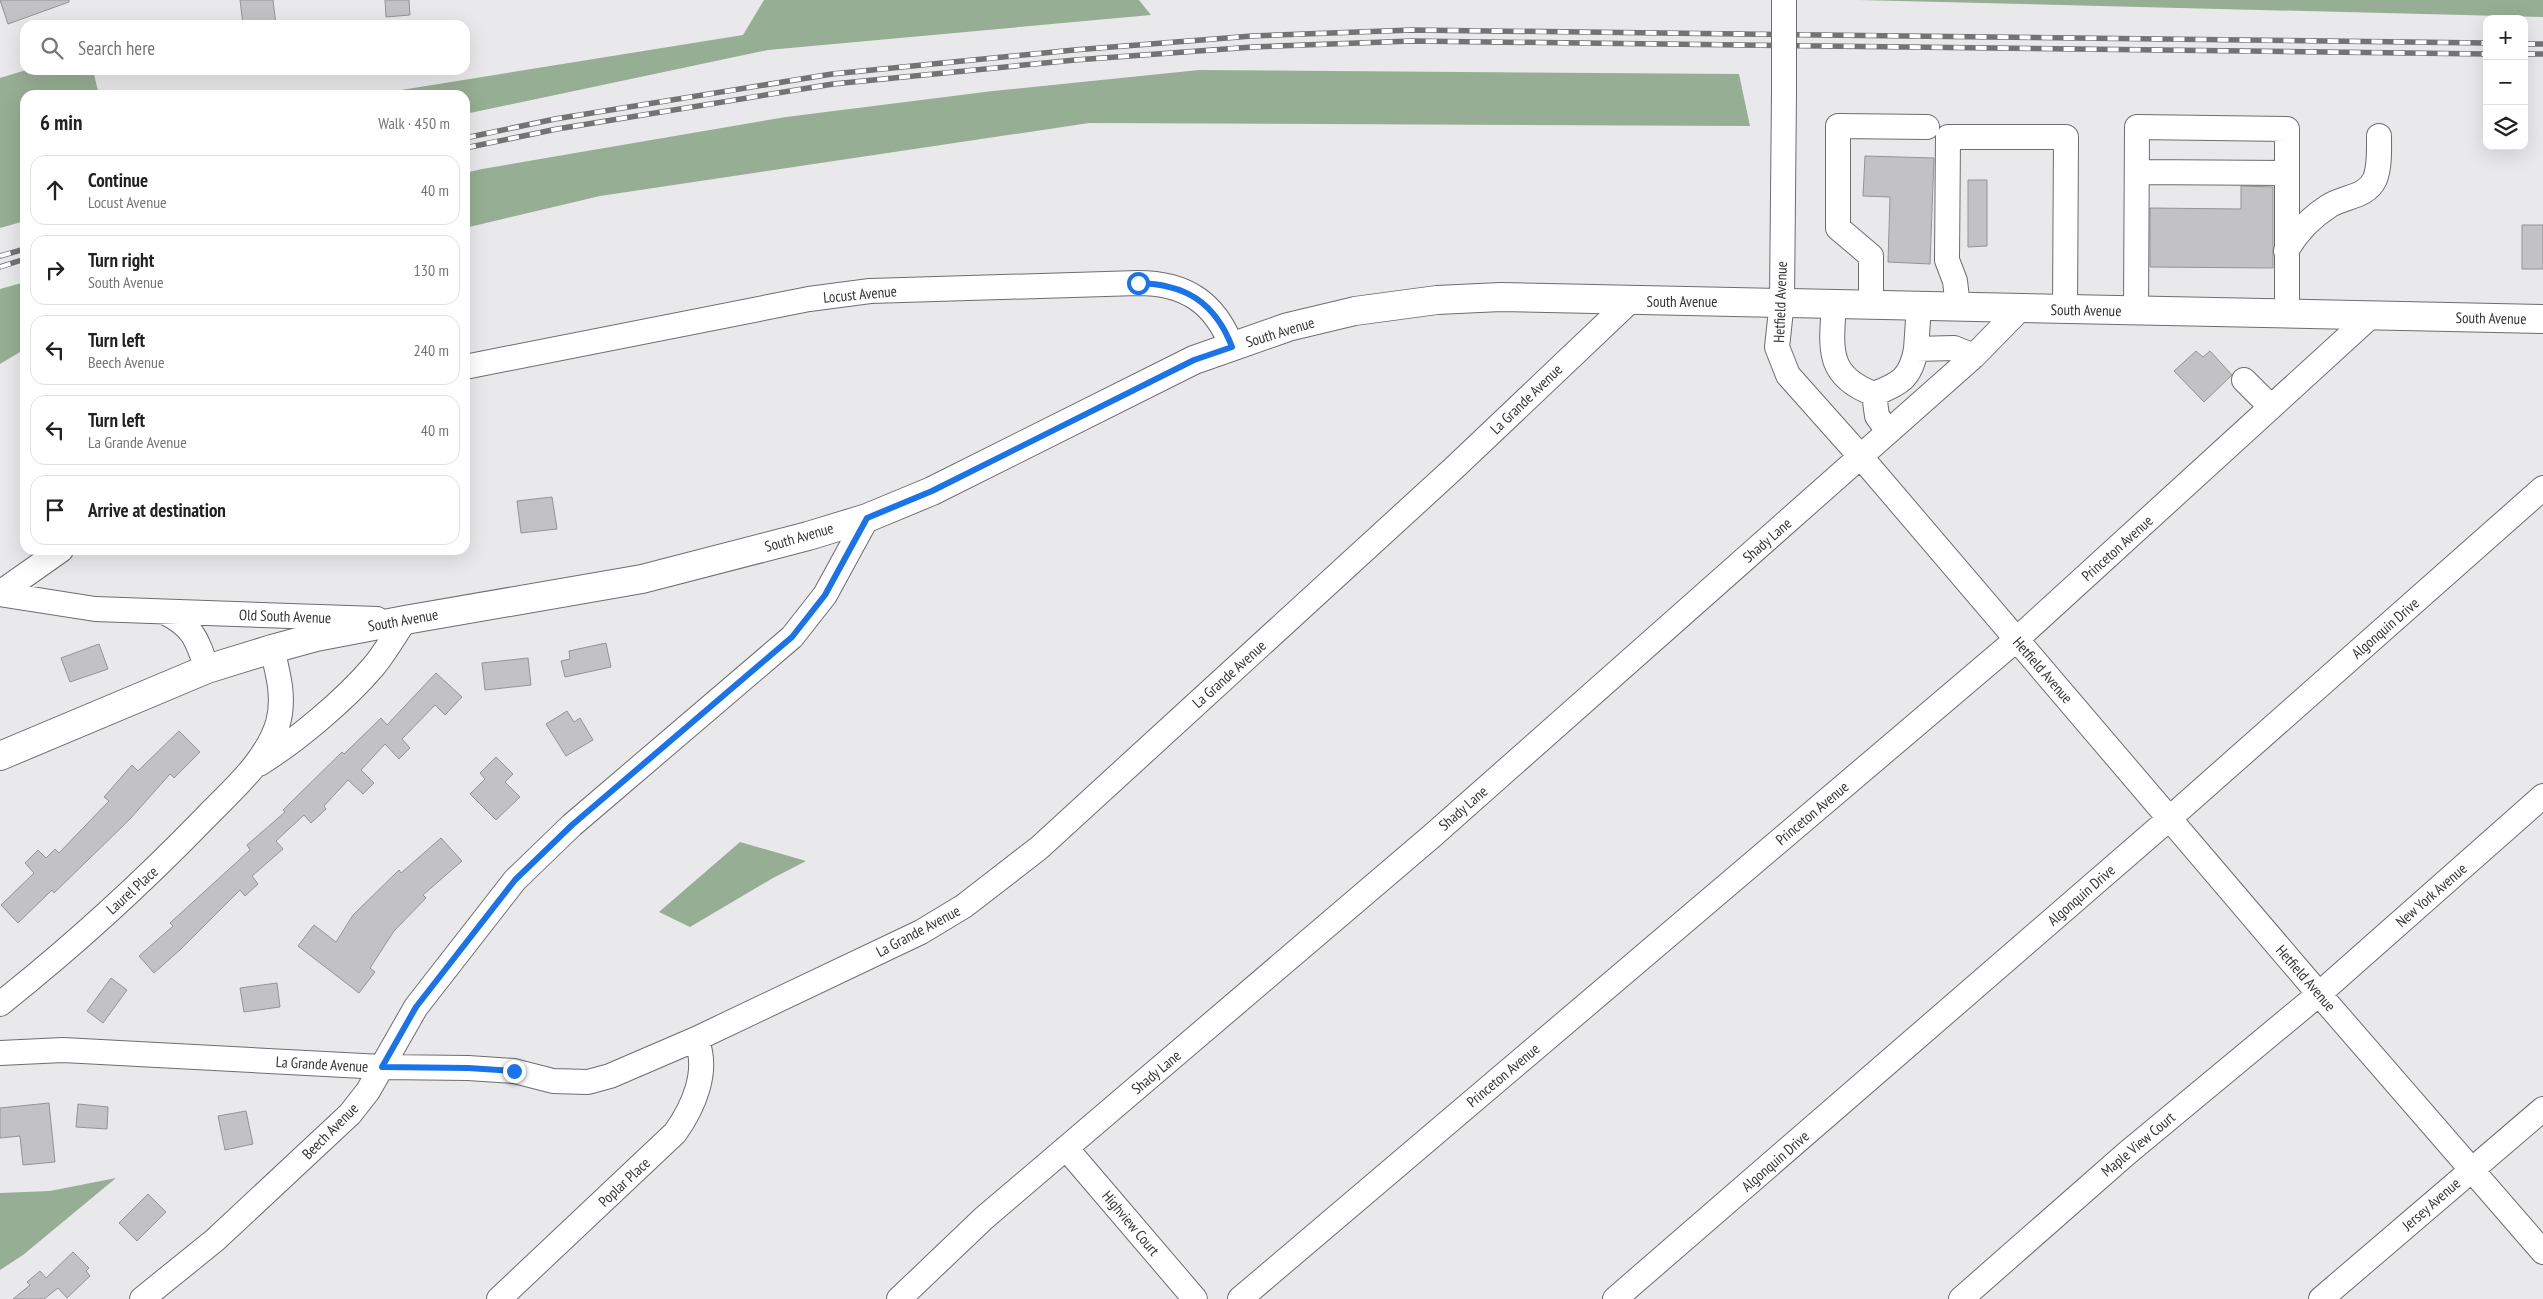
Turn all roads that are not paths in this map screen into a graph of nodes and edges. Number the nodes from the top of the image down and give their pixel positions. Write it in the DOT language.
graph roads {
  1 [pos="1784,0"];
  2 [pos="1927,127"];
  3 [pos="2379,136"];
  4 [pos="2137,172"];
  5 [pos="2286,173"];
  6 [pos="2286,251"];
  7 [pos="1630,301"];
  8 [pos="1782,302"];
  9 [pos="1834,304"];
  10 [pos="1872,306"];
  11 [pos="1919,306"];
  12 [pos="1958,307"];
  13 [pos="2020,309"];
  14 [pos="2065,310"];
  15 [pos="2136,310"];
  16 [pos="2287,314"];
  17 [pos="2372,315"];
  18 [pos="2543,319"];
  19 [pos="1232,347"];
  20 [pos="1916,349"];
  21 [pos="1974,356"];
  22 [pos="470,366"];
  23 [pos="2244,380"];
  24 [pos="1874,394"];
  25 [pos="2271,407"];
  26 [pos="1888,431"];
  27 [pos="1860,457"];
  28 [pos="2543,488"];
  29 [pos="867,518"];
  30 [pos="54,555"];
  31 [pos="0,593"];
  32 [pos="164,612"];
  33 [pos="405,620"];
  34 [pos="2017,639"];
  35 [pos="272,648"];
  36 [pos="207,669"];
  37 [pos="0,756"];
  38 [pos="256,766"];
  39 [pos="2543,796"];
  40 [pos="2170,818"];
  41 [pos="2319,994"];
  42 [pos="0,1004"];
  43 [pos="696,1039"];
  44 [pos="0,1053"];
  45 [pos="382,1067"];
  46 [pos="2543,1109"];
  47 [pos="1066,1148"];
  48 [pos="2472,1168"];
  49 [pos="2543,1252"];
  50 [pos="142,1299"];
  51 [pos="499,1299"];
  52 [pos="899,1299"];
  53 [pos="1195,1299"];
  54 [pos="1240,1299"];
  55 [pos="1615,1299"];
  56 [pos="1961,1299"];
  57 [pos="2321,1299"];
  1 -- 8 [label="street, Hetfield Avenue, bridge"];
  2 -- 10 [label="street"];
  3 -- 6 [label="street"];
  4 -- 5 [label="street"];
  4 -- 5 [label="street"];
  4 -- 15 [label="street"];
  5 -- 6 [label="street"];
  6 -- 16 [label="street"];
  7 -- 8 [label="main road, South Avenue"];
  7 -- 19 [label="main road, South Avenue"];
  7 -- 43 [label="street, La Grande Avenue"];
  8 -- 9 [label="main road, South Avenue"];
  8 -- 27 [label="street, Hetfield Avenue"];
  9 -- 10 [label="main road, South Avenue"];
  9 -- 24 [label="street"];
  10 -- 11 [label="main road, South Avenue"];
  11 -- 12 [label="main road, South Avenue"];
  11 -- 20 [label="street"];
  12 -- 13 [label="main road, South Avenue"];
  12 -- 14 [label="street"];
  13 -- 14 [label="main road, South Avenue"];
  13 -- 21 [label="street, Shady Lane"];
  14 -- 15 [label="main road, South Avenue"];
  15 -- 16 [label="main road, South Avenue"];
  16 -- 17 [label="main road, South Avenue"];
  17 -- 18 [label="main road, South Avenue"];
  17 -- 25 [label="street, Princeton Avenue"];
  19 -- 22 [label="street, Locust Avenue"];
  19 -- 29 [label="main road, South Avenue"];
  20 -- 21 [label="street"];
  20 -- 24 [label="street"];
  21 -- 26 [label="street, Shady Lane"];
  23 -- 25 [label="street"];
  24 -- 26 [label="street"];
  25 -- 34 [label="street, Princeton Avenue"];
  26 -- 27 [label="street, Shady Lane"];
  27 -- 34 [label="street, Hetfield Avenue"];
  27 -- 47 [label="street, Shady Lane"];
  28 -- 40 [label="street, Algonquin Drive"];
  29 -- 33 [label="main road, South Avenue"];
  29 -- 45 [label="street, Beech Avenue"];
  30 -- 31 [label="street"];
  31 -- 32 [label="street, Old South Avenue"];
  32 -- 33 [label="street, Old South Avenue"];
  32 -- 36 [label="street, Old South Avenue"];
  33 -- 35 [label="main road, South Avenue"];
  33 -- 38 [label="street, Laurel Place"];
  34 -- 40 [label="street, Hetfield Avenue"];
  34 -- 54 [label="street, Princeton Avenue"];
  35 -- 36 [label="main road, South Avenue"];
  35 -- 38 [label="street, Laurel Place"];
  36 -- 37 [label="main road, South Avenue"];
  38 -- 42 [label="street, Laurel Place"];
  39 -- 41 [label="street, New York Avenue"];
  40 -- 41 [label="street, Hetfield Avenue"];
  40 -- 55 [label="street, Algonquin Drive"];
  41 -- 48 [label="street, Hetfield Avenue"];
  41 -- 56 [label="street, Maple View Court"];
  43 -- 45 [label="street, La Grande Avenue"];
  43 -- 51 [label="street, Poplar Place"];
  44 -- 45 [label="street, La Grande Avenue"];
  45 -- 50 [label="street, Beech Avenue"];
  46 -- 48 [label="street, Jersey Avenue"];
  47 -- 52 [label="street, Shady Lane"];
  47 -- 53 [label="street, Highview Court"];
  48 -- 49 [label="street, Hetfield Avenue"];
  48 -- 57 [label="street, Jersey Avenue"];
}
